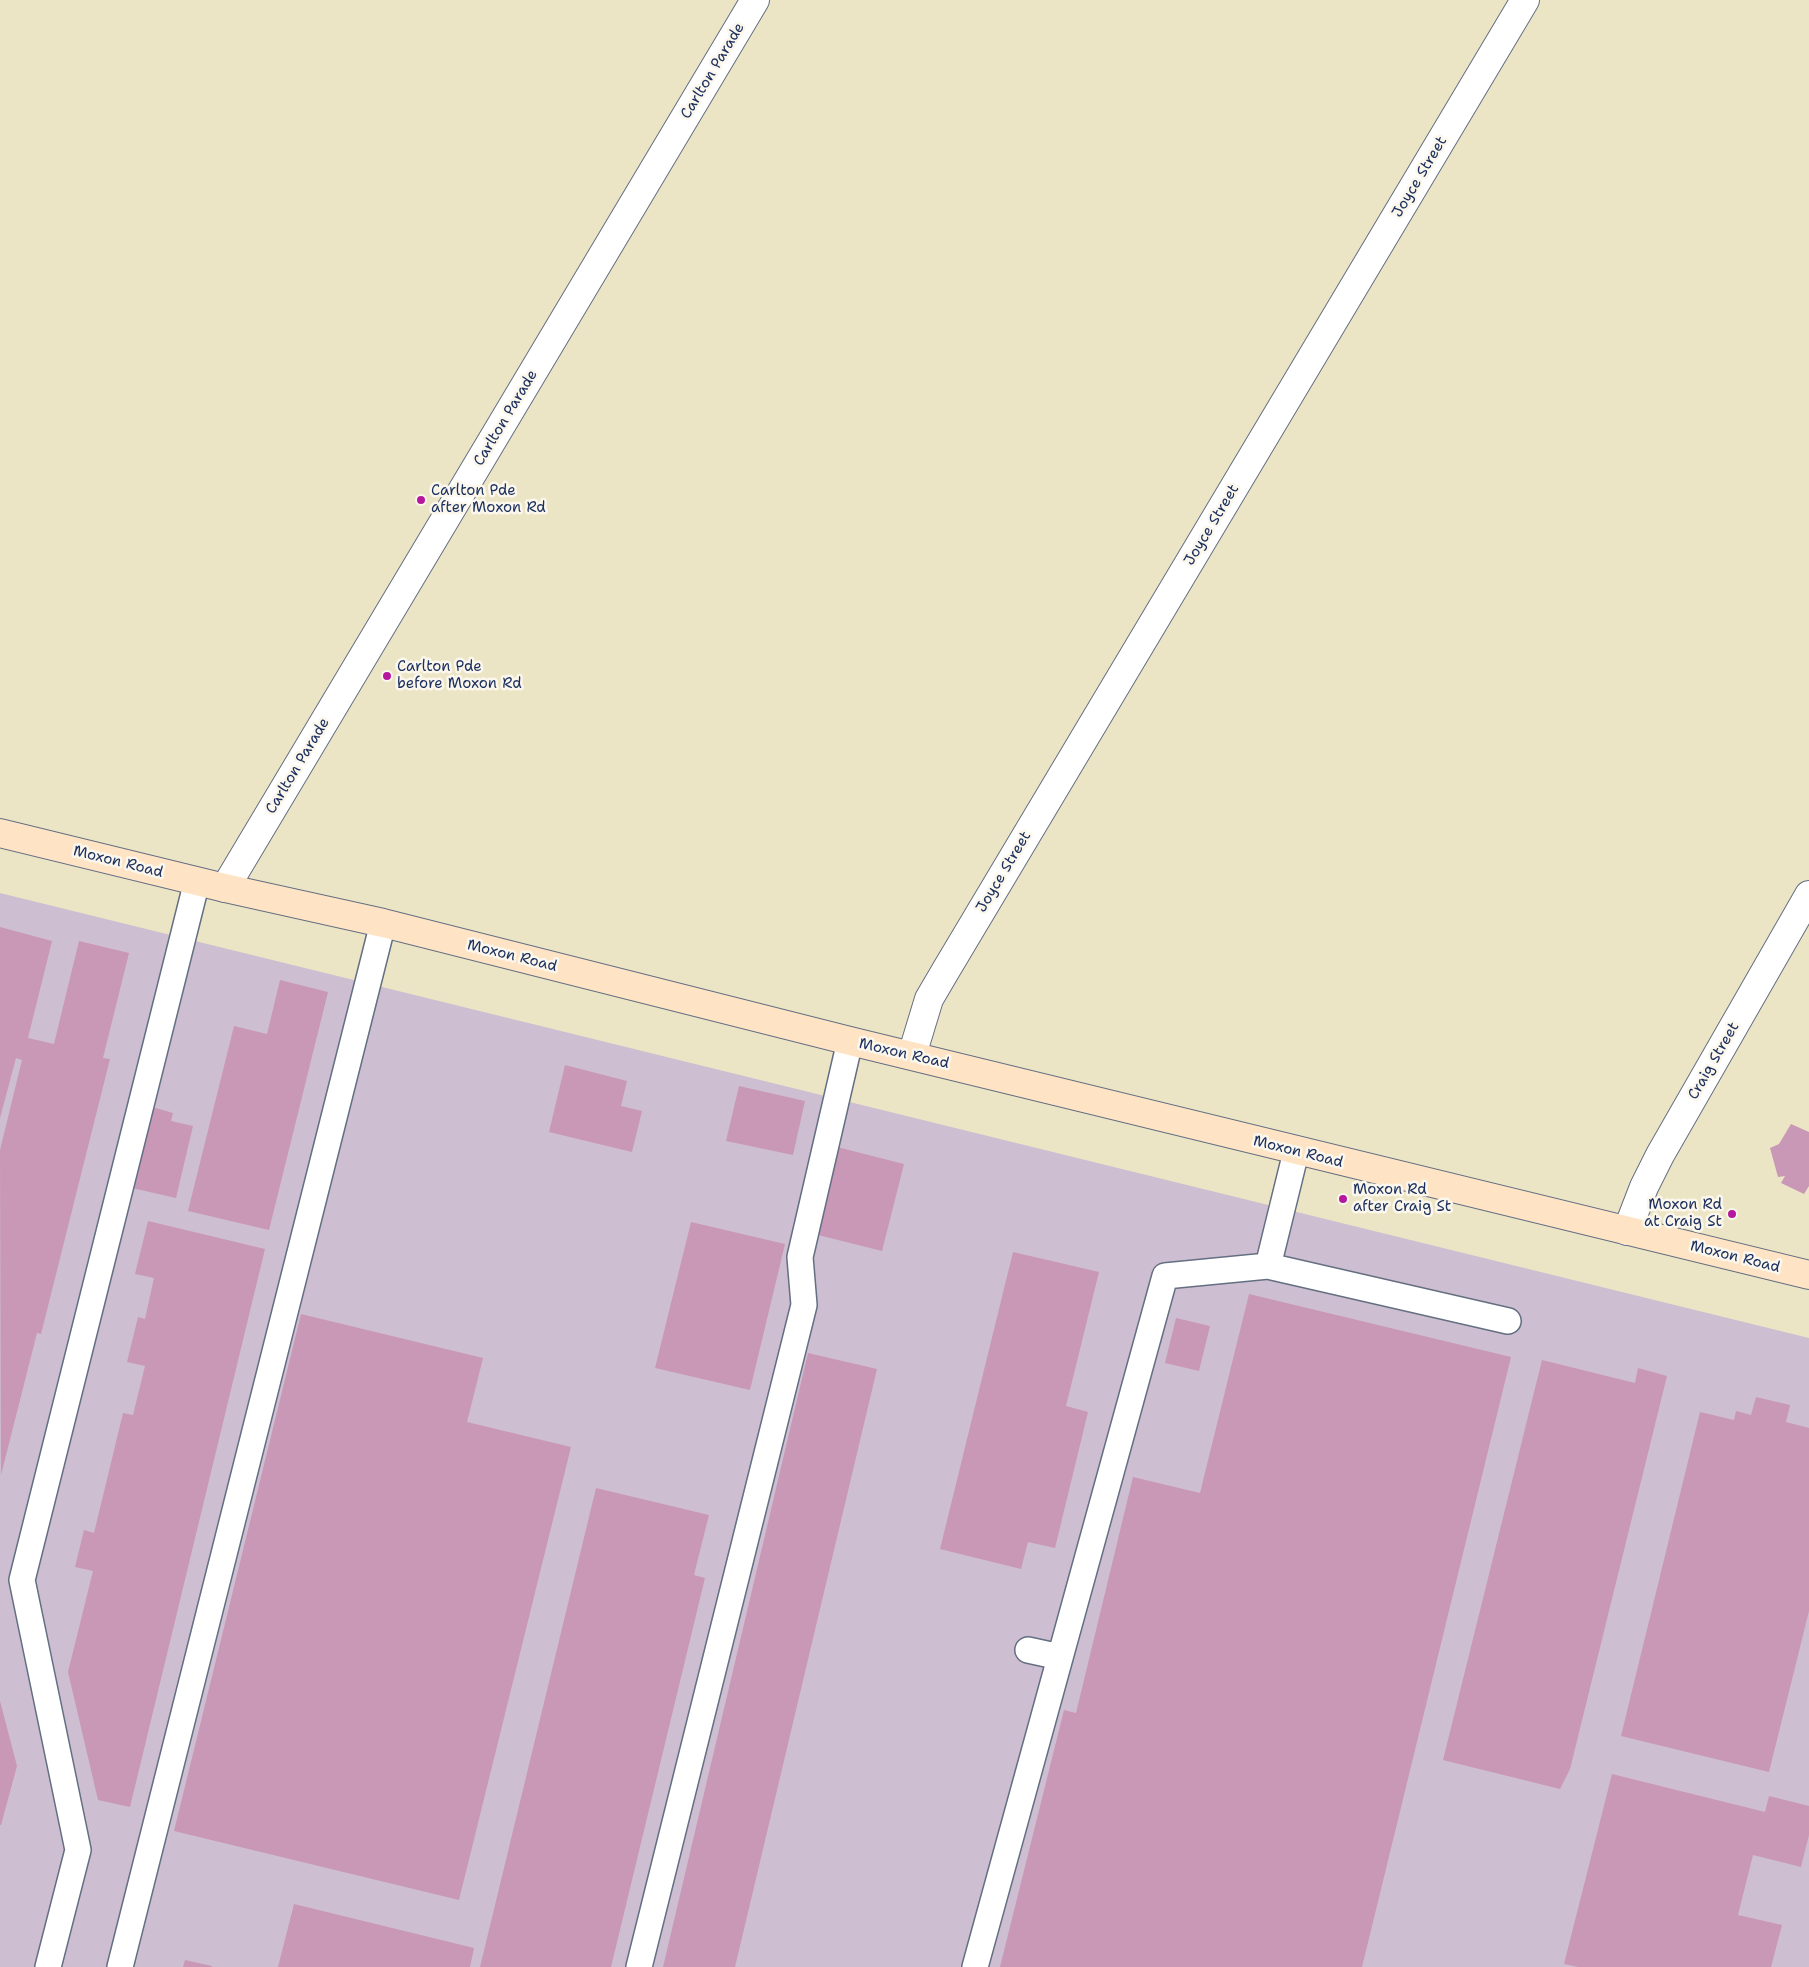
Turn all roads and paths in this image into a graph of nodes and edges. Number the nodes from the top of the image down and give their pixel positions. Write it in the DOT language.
graph roads {
  1 [pos="755,0"];
  2 [pos="1525,0"];
  3 [pos="0,833"];
  4 [pos="197,882"];
  5 [pos="225,888"];
  6 [pos="1809,895"];
  7 [pos="384,923"];
  8 [pos="850,1041"];
  9 [pos="912,1055"];
  10 [pos="1296,1152"];
  11 [pos="1627,1231"];
  12 [pos="1268,1266"];
  13 [pos="1809,1275"];
  14 [pos="1508,1321"];
  15 [pos="1028,1650"];
  16 [pos="1060,1657"];
  17 [pos="48,1967"];
  18 [pos="120,1967"];
  19 [pos="639,1967"];
  20 [pos="975,1967"];
  1 -- 5 [label="street, Carlton Parade"];
  2 -- 9 [label="street, Joyce Street"];
  3 -- 4 [label="main road, Moxon Road"];
  4 -- 5 [label="main road, Moxon Road"];
  4 -- 17 [label="lane"];
  5 -- 7 [label="main road, Moxon Road"];
  6 -- 11 [label="street, Craig Street"];
  7 -- 8 [label="main road, Moxon Road"];
  7 -- 18 [label="lane"];
  8 -- 9 [label="main road, Moxon Road"];
  8 -- 19 [label="lane"];
  9 -- 10 [label="main road, Moxon Road"];
  10 -- 11 [label="main road, Moxon Road"];
  10 -- 12 [label="lane"];
  11 -- 13 [label="main road, Moxon Road"];
  12 -- 14 [label="lane"];
  12 -- 16 [label="lane"];
  15 -- 16 [label="lane"];
  16 -- 20 [label="lane"];
}
